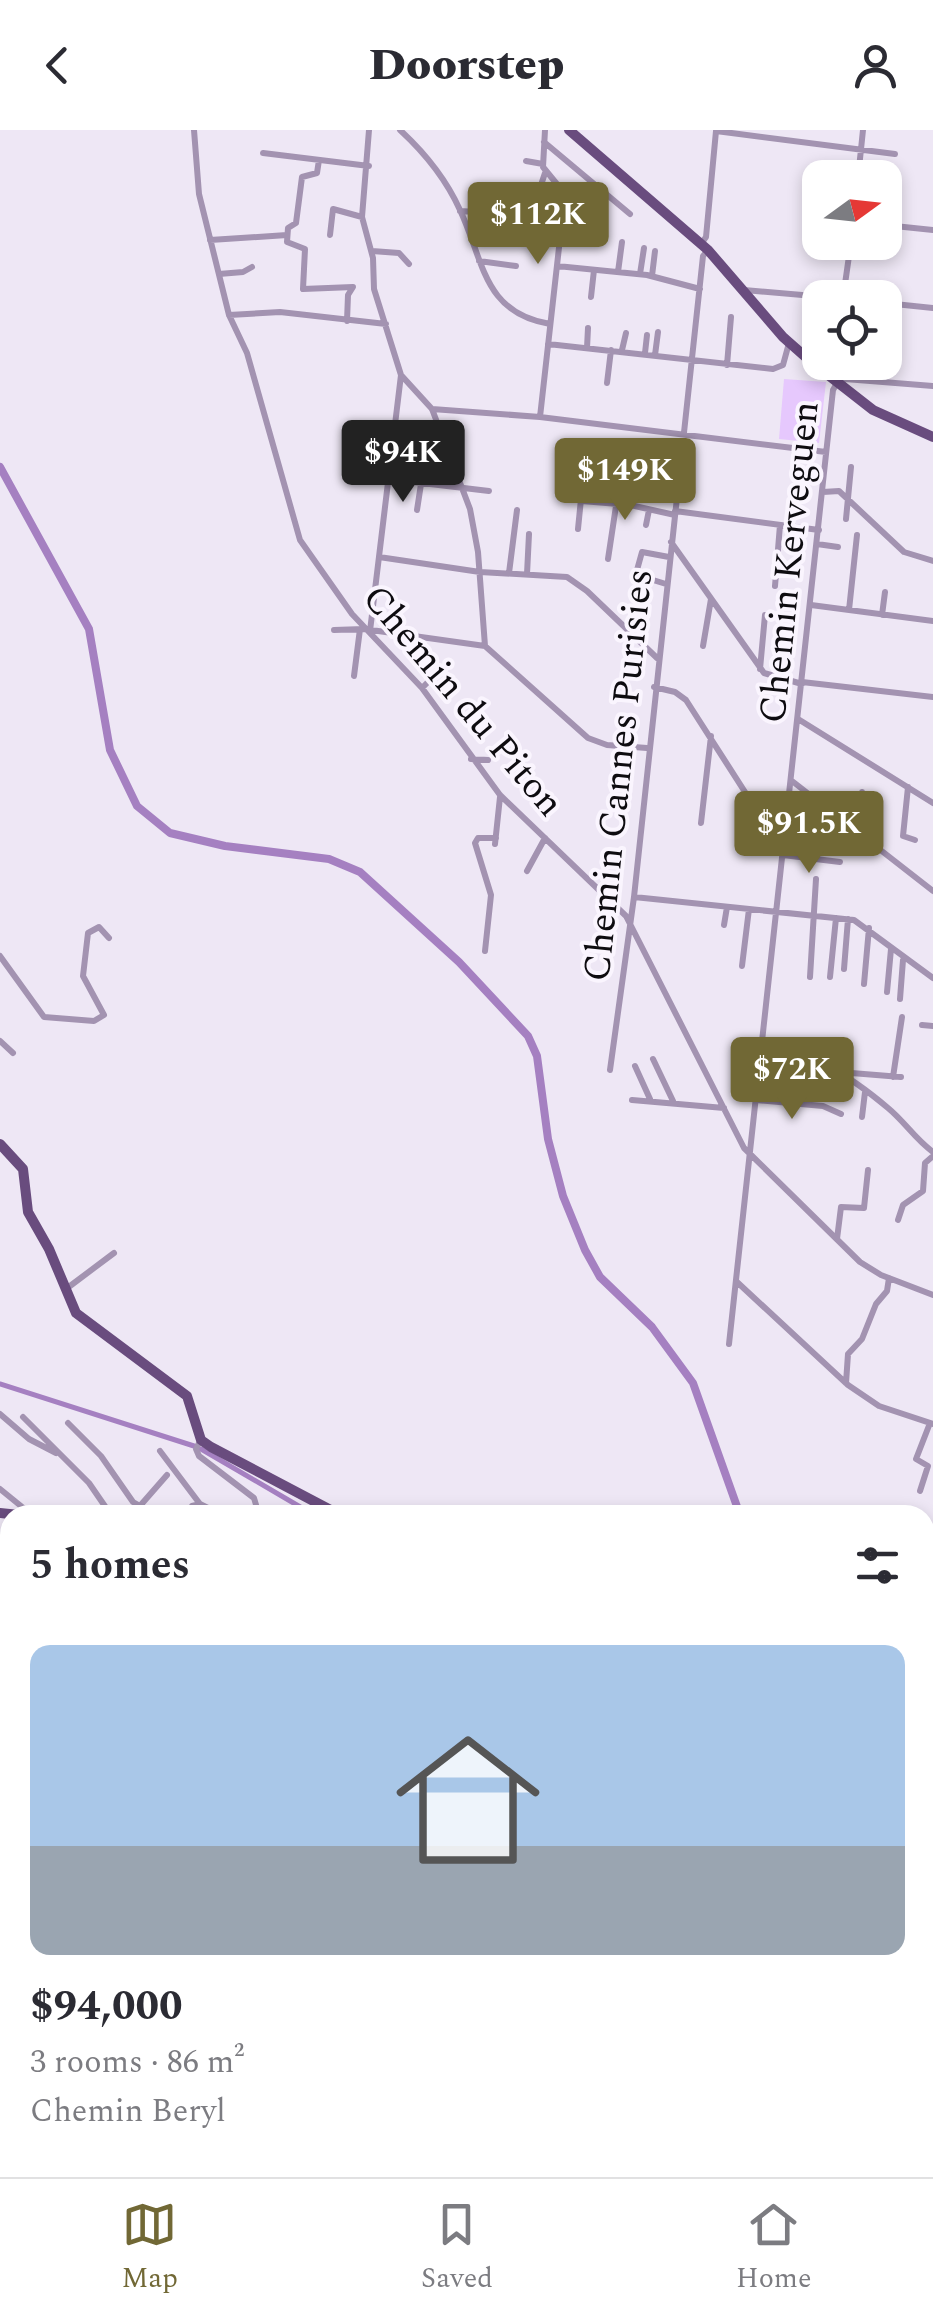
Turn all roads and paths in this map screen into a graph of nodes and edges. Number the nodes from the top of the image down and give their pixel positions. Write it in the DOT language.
graph roads {
  1 [pos="194,130"];
  2 [pos="370,130"];
  3 [pos="400,130"];
  4 [pos="545,130"];
  5 [pos="569,130"];
  6 [pos="716,130"];
  7 [pos="863,130"];
  8 [pos="544,141"];
  9 [pos="862,150"];
  10 [pos="263,153"];
  11 [pos="895,154"];
  12 [pos="319,160"];
  13 [pos="861,160"];
  14 [pos="526,162"];
  15 [pos="369,166"];
  16 [pos="544,168"];
  17 [pos="539,191"];
  18 [pos="460,210"];
  19 [pos="510,214"];
  20 [pos="630,214"];
  21 [pos="362,217"];
  22 [pos="600,218"];
  23 [pos="902,227"];
  24 [pos="933,230"];
  25 [pos="561,233"];
  26 [pos="287,235"];
  27 [pos="330,235"];
  28 [pos="210,240"];
  29 [pos="622,242"];
  30 [pos="704,247"];
  31 [pos="644,248"];
  32 [pos="372,251"];
  33 [pos="655,252"];
  34 [pos="479,261"];
  35 [pos="409,264"];
  36 [pos="252,266"];
  37 [pos="516,266"];
  38 [pos="557,266"];
  39 [pos="594,270"];
  40 [pos="618,272"];
  41 [pos="219,274"];
  42 [pos="640,274"];
  43 [pos="652,276"];
  44 [pos="700,290"];
  45 [pos="742,290"];
  46 [pos="802,293"];
  47 [pos="590,297"];
  48 [pos="902,305"];
  49 [pos="933,308"];
  50 [pos="229,315"];
  51 [pos="731,317"];
  52 [pos="347,321"];
  53 [pos="386,324"];
  54 [pos="550,324"];
  55 [pos="588,328"];
  56 [pos="658,332"];
  57 [pos="626,333"];
  58 [pos="647,335"];
  59 [pos="789,343"];
  60 [pos="548,344"];
  61 [pos="587,348"];
  62 [pos="611,350"];
  63 [pos="622,350"];
  64 [pos="645,353"];
  65 [pos="656,356"];
  66 [pos="690,361"];
  67 [pos="727,364"];
  68 [pos="400,375"];
  69 [pos="836,382"];
  70 [pos="607,383"];
  71 [pos="933,386"];
  72 [pos="432,409"];
  73 [pos="540,417"];
  74 [pos="684,436"];
  75 [pos="933,437"];
  76 [pos="826,452"];
  77 [pos="852,467"];
  78 [pos="584,469"];
  79 [pos="388,479"];
  80 [pos="422,484"];
  81 [pos="464,490"];
  82 [pos="489,491"];
  83 [pos="823,492"];
  84 [pos="848,500"];
  85 [pos="582,502"];
  86 [pos="616,506"];
  87 [pos="417,510"];
  88 [pos="517,510"];
  89 [pos="649,510"];
  90 [pos="675,513"];
  91 [pos="846,519"];
  92 [pos="646,525"];
  93 [pos="780,525"];
  94 [pos="578,529"];
  95 [pos="818,530"];
  96 [pos="529,534"];
  97 [pos="856,535"];
  98 [pos="670,541"];
  99 [pos="817,544"];
  100 [pos="838,547"];
  101 [pos="379,557"];
  102 [pos="669,557"];
  103 [pos="608,559"];
  104 [pos="933,561"];
  105 [pos="480,572"];
  106 [pos="509,573"];
  107 [pos="527,574"];
  108 [pos="666,584"];
  109 [pos="775,586"];
  110 [pos="885,592"];
  111 [pos="711,599"];
  112 [pos="810,605"];
  113 [pos="849,610"];
  114 [pos="766,615"];
  115 [pos="882,615"];
  116 [pos="933,621"];
  117 [pos="360,629"];
  118 [pos="334,630"];
  119 [pos="370,631"];
  120 [pos="485,646"];
  121 [pos="703,646"];
  122 [pos="658,658"];
  123 [pos="760,669"];
  124 [pos="434,675"];
  125 [pos="354,676"];
  126 [pos="802,683"];
  127 [pos="654,687"];
  128 [pos="422,688"];
  129 [pos="933,697"];
  130 [pos="798,719"];
  131 [pos="710,736"];
  132 [pos="647,748"];
  133 [pos="471,760"];
  134 [pos="488,760"];
  135 [pos="791,780"];
  136 [pos="908,787"];
  137 [pos="862,792"];
  138 [pos="500,796"];
  139 [pos="933,803"];
  140 [pos="700,823"];
  141 [pos="858,835"];
  142 [pos="785,836"];
  143 [pos="546,838"];
  144 [pos="915,840"];
  145 [pos="783,855"];
  146 [pos="840,862"];
  147 [pos="527,871"];
  148 [pos="816,879"];
  149 [pos="933,891"];
  150 [pos="634,897"];
  151 [pos="727,907"];
  152 [pos="749,909"];
  153 [pos="776,912"];
  154 [pos="814,915"];
  155 [pos="836,918"];
  156 [pos="848,919"];
  157 [pos="630,923"];
  158 [pos="724,925"];
  159 [pos="869,928"];
  160 [pos="109,938"];
  161 [pos="892,948"];
  162 [pos="485,951"];
  163 [pos="0,956"];
  164 [pos="904,958"];
  165 [pos="742,966"];
  166 [pos="844,969"];
  167 [pos="810,977"];
  168 [pos="830,977"];
  169 [pos="933,978"];
  170 [pos="864,984"];
  171 [pos="887,992"];
  172 [pos="900,999"];
  173 [pos="902,1018"];
  174 [pos="922,1025"];
  175 [pos="933,1026"];
  176 [pos="0,1041"];
  177 [pos="762,1048"];
  178 [pos="13,1053"];
  179 [pos="654,1059"];
  180 [pos="635,1066"];
  181 [pos="610,1070"];
  182 [pos="838,1072"];
  183 [pos="865,1092"];
  184 [pos="632,1100"];
  185 [pos="650,1100"];
  186 [pos="756,1100"];
  187 [pos="674,1101"];
  188 [pos="724,1108"];
  189 [pos="841,1114"];
  190 [pos="862,1117"];
  191 [pos="0,1144"];
  192 [pos="933,1154"];
  193 [pos="750,1156"];
  194 [pos="868,1170"];
  195 [pos="898,1220"];
  196 [pos="837,1240"];
  197 [pos="114,1253"];
  198 [pos="889,1278"];
  199 [pos="736,1281"];
  200 [pos="65,1290"];
  201 [pos="933,1295"];
  202 [pos="729,1344"];
  203 [pos="846,1383"];
  204 [pos="0,1414"];
  205 [pos="23,1417"];
  206 [pos="68,1423"];
  207 [pos="931,1424"];
  208 [pos="201,1440"];
  209 [pos="160,1451"];
  210 [pos="64,1458"];
  211 [pos="168,1474"];
  212 [pos="0,1489"];
  213 [pos="920,1491"];
  214 [pos="200,1504"];
  215 [pos="20,1505"];
  216 [pos="104,1505"];
  217 [pos="137,1505"];
  218 [pos="141,1505"];
  219 [pos="196,1505"];
  220 [pos="256,1505"];
  221 [pos="321,1505"];
  1 -- 28 [label="street, Chemin du Piton"];
  2 -- 15 [label="street"];
  3 -- 18 [label="street"];
  4 -- 8 [label="street"];
  5 -- 30 [label="main road"];
  6 -- 9 [label="street"];
  6 -- 30 [label="street, Chemin Cannes Purisies"];
  7 -- 9 [label="street"];
  8 -- 16 [label="street"];
  8 -- 20 [label="street"];
  9 -- 11 [label="street"];
  9 -- 13 [label="street"];
  10 -- 12 [label="street"];
  12 -- 15 [label="street"];
  12 -- 26 [label="street"];
  14 -- 16 [label="street"];
  15 -- 21 [label="street"];
  16 -- 17 [label="street"];
  16 -- 25 [label="street"];
  18 -- 19 [label="street"];
  18 -- 34 [label="street"];
  21 -- 27 [label="street"];
  21 -- 32 [label="street"];
  22 -- 25 [label="street"];
  23 -- 24 [label="street"];
  25 -- 38 [label="street"];
  26 -- 28 [label="street"];
  26 -- 52 [label="street"];
  28 -- 41 [label="street, Chemin du Piton"];
  29 -- 40 [label="street"];
  30 -- 44 [label="street, Chemin Cannes Purisies"];
  30 -- 45 [label="main road"];
  31 -- 42 [label="street"];
  32 -- 35 [label="street"];
  32 -- 53 [label="street"];
  33 -- 43 [label="street"];
  34 -- 37 [label="street"];
  34 -- 54 [label="street"];
  36 -- 41 [label="street"];
  38 -- 39 [label="street"];
  38 -- 54 [label="street"];
  39 -- 40 [label="street"];
  39 -- 47 [label="street"];
  40 -- 42 [label="street"];
  41 -- 50 [label="street, Chemin du Piton"];
  42 -- 43 [label="street"];
  43 -- 44 [label="street"];
  44 -- 66 [label="street, Chemin Cannes Purisies"];
  45 -- 46 [label="street"];
  45 -- 59 [label="main road"];
  48 -- 49 [label="street"];
  50 -- 52 [label="street"];
  50 -- 119 [label="street, Chemin du Piton"];
  51 -- 67 [label="street"];
  52 -- 53 [label="street"];
  53 -- 68 [label="street"];
  54 -- 60 [label="street"];
  55 -- 61 [label="street"];
  56 -- 65 [label="street"];
  57 -- 63 [label="street"];
  58 -- 64 [label="street"];
  59 -- 67 [label="street"];
  59 -- 69 [label="main road"];
  60 -- 61 [label="street"];
  60 -- 73 [label="street"];
  61 -- 62 [label="street"];
  62 -- 63 [label="street"];
  62 -- 70 [label="street"];
  63 -- 64 [label="street"];
  64 -- 65 [label="street"];
  65 -- 66 [label="street"];
  66 -- 67 [label="street"];
  66 -- 74 [label="street, Chemin Cannes Purisies"];
  68 -- 72 [label="street"];
  68 -- 79 [label="street"];
  69 -- 71 [label="street"];
  69 -- 75 [label="main road"];
  69 -- 76 [label="street, Chemin Kerveguen"];
  72 -- 73 [label="street"];
  72 -- 81 [label="street"];
  73 -- 74 [label="street"];
  74 -- 76 [label="street"];
  74 -- 90 [label="street, Chemin Cannes Purisies"];
  76 -- 83 [label="street, Chemin Kerveguen"];
  77 -- 84 [label="street"];
  78 -- 85 [label="street"];
  79 -- 80 [label="street"];
  79 -- 101 [label="street"];
  80 -- 81 [label="street"];
  80 -- 87 [label="street"];
  81 -- 82 [label="street"];
  81 -- 105 [label="street"];
  83 -- 84 [label="street"];
  83 -- 95 [label="street, Chemin Kerveguen"];
  84 -- 91 [label="street"];
  84 -- 104 [label="street"];
  85 -- 86 [label="street"];
  85 -- 94 [label="street"];
  86 -- 89 [label="street"];
  86 -- 103 [label="street"];
  88 -- 106 [label="street"];
  89 -- 90 [label="street"];
  89 -- 92 [label="street"];
  90 -- 93 [label="street"];
  90 -- 98 [label="street, Chemin Cannes Purisies"];
  93 -- 95 [label="street"];
  93 -- 109 [label="street"];
  95 -- 99 [label="street, Chemin Kerveguen"];
  96 -- 107 [label="street"];
  97 -- 113 [label="street"];
  98 -- 102 [label="street, Chemin Cannes Purisies"];
  98 -- 111 [label="street"];
  99 -- 100 [label="street"];
  99 -- 112 [label="street, Chemin Kerveguen"];
  101 -- 105 [label="street"];
  101 -- 119 [label="street"];
  102 -- 108 [label="street, Chemin Cannes Purisies"];
  102 -- 108 [label="street"];
  105 -- 106 [label="street"];
  105 -- 120 [label="street"];
  106 -- 107 [label="street"];
  107 -- 122 [label="street"];
  108 -- 122 [label="street, Chemin Cannes Purisies"];
  110 -- 115 [label="street"];
  111 -- 121 [label="street"];
  111 -- 123 [label="street"];
  112 -- 113 [label="street"];
  112 -- 126 [label="street, Chemin Kerveguen"];
  113 -- 115 [label="street"];
  114 -- 123 [label="street"];
  115 -- 116 [label="street"];
  117 -- 118 [label="street"];
  117 -- 119 [label="street"];
  117 -- 125 [label="street"];
  119 -- 120 [label="street"];
  119 -- 128 [label="street, Chemin du Piton"];
  120 -- 132 [label="street"];
  122 -- 127 [label="street, Chemin Cannes Purisies"];
  123 -- 126 [label="street"];
  124 -- 128 [label="street"];
  126 -- 129 [label="street"];
  126 -- 130 [label="street, Chemin Kerveguen"];
  127 -- 131 [label="street"];
  127 -- 132 [label="street, Chemin Cannes Purisies"];
  128 -- 133 [label="street, Chemin du Piton"];
  130 -- 135 [label="street, Chemin Kerveguen"];
  130 -- 136 [label="street"];
  131 -- 140 [label="street"];
  131 -- 142 [label="street"];
  132 -- 150 [label="street, Chemin Cannes Purisies"];
  133 -- 134 [label="street"];
  133 -- 138 [label="street, Chemin du Piton"];
  135 -- 141 [label="street"];
  135 -- 142 [label="street, Chemin Kerveguen"];
  136 -- 139 [label="street"];
  136 -- 144 [label="street"];
  137 -- 141 [label="street"];
  138 -- 143 [label="street, Chemin du Piton"];
  138 -- 162 [label="street"];
  141 -- 149 [label="street"];
  142 -- 145 [label="street, Chemin Kerveguen"];
  143 -- 147 [label="street"];
  143 -- 157 [label="street, Chemin du Piton"];
  145 -- 146 [label="street"];
  145 -- 153 [label="street, Chemin Kerveguen"];
  148 -- 154 [label="street"];
  150 -- 151 [label="street"];
  150 -- 157 [label="street, Chemin Cannes Purisies"];
  151 -- 152 [label="street"];
  151 -- 158 [label="street"];
  152 -- 153 [label="street"];
  152 -- 165 [label="street"];
  153 -- 154 [label="street"];
  153 -- 177 [label="street, Chemin Kerveguen"];
  154 -- 155 [label="street"];
  154 -- 167 [label="street"];
  155 -- 156 [label="street"];
  155 -- 168 [label="street"];
  156 -- 159 [label="street"];
  156 -- 166 [label="street"];
  157 -- 181 [label="street, Chemin Cannes Purisies"];
  157 -- 188 [label="street, Chemin du Piton"];
  159 -- 161 [label="street"];
  159 -- 170 [label="street"];
  160 -- 163 [label="street"];
  161 -- 164 [label="street"];
  161 -- 171 [label="street"];
  164 -- 169 [label="street"];
  164 -- 172 [label="street"];
  173 -- 182 [label="street"];
  174 -- 175 [label="street"];
  176 -- 178 [label="street"];
  177 -- 182 [label="street"];
  177 -- 186 [label="street, Chemin Kerveguen"];
  179 -- 187 [label="street"];
  180 -- 185 [label="street"];
  182 -- 183 [label="street"];
  183 -- 190 [label="street"];
  183 -- 192 [label="street"];
  184 -- 185 [label="street"];
  185 -- 187 [label="street"];
  186 -- 189 [label="street"];
  186 -- 193 [label="street, Chemin Kerveguen"];
  187 -- 188 [label="street"];
  188 -- 193 [label="street, Chemin du Piton"];
  191 -- 200 [label="main road"];
  192 -- 195 [label="street"];
  193 -- 196 [label="street, Chemin du Piton"];
  193 -- 199 [label="street, Chemin Kerveguen"];
  194 -- 196 [label="street"];
  196 -- 198 [label="street, Chemin du Piton"];
  197 -- 200 [label="street"];
  198 -- 201 [label="street, Chemin du Piton"];
  198 -- 203 [label="street"];
  199 -- 202 [label="street, Chemin Kerveguen"];
  199 -- 203 [label="street"];
  200 -- 208 [label="main road"];
  203 -- 207 [label="street"];
  204 -- 210 [label="street"];
  205 -- 210 [label="street"];
  206 -- 217 [label="street"];
  207 -- 213 [label="street"];
  208 -- 220 [label="street"];
  208 -- 221 [label="main road"];
  209 -- 214 [label="street"];
  210 -- 216 [label="street"];
  211 -- 218 [label="street"];
  212 -- 215 [label="street"];
  214 -- 219 [label="street"];
}
